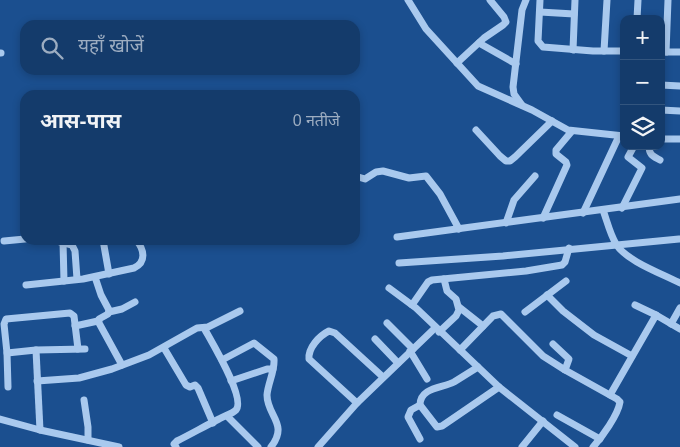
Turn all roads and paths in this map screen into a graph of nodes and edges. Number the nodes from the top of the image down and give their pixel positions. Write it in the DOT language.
graph roads {
  1 [pos="408,0"];
  2 [pos="490,0"];
  3 [pos="526,0"];
  4 [pos="540,0"];
  5 [pos="575,0"];
  6 [pos="607,0"];
  7 [pos="638,0"];
  8 [pos="668,0"];
  9 [pos="540,12"];
  10 [pos="574,14"];
  11 [pos="637,15"];
  12 [pos="665,39"];
  13 [pos="479,43"];
  14 [pos="573,50"];
  15 [pos="604,51"];
  16 [pos="620,51"];
  17 [pos="665,52"];
  18 [pos="680,52"];
  19 [pos="457,63"];
  20 [pos="516,64"];
  21 [pos="665,85"];
  22 [pos="680,86"];
  23 [pos="522,105"];
  24 [pos="665,110"];
  25 [pos="680,111"];
  26 [pos="552,121"];
  27 [pos="476,130"];
  28 [pos="572,131"];
  29 [pos="620,136"];
  30 [pos="665,139"];
  31 [pos="620,140"];
  32 [pos="680,140"];
  33 [pos="632,150"];
  34 [pos="649,150"];
  35 [pos="660,160"];
  36 [pos="535,176"];
  37 [pos="360,178"];
  38 [pos="680,199"];
  39 [pos="622,208"];
  40 [pos="603,210"];
  41 [pos="583,213"];
  42 [pos="543,218"];
  43 [pos="506,223"];
  44 [pos="460,229"];
  45 [pos="397,237"];
  46 [pos="20,239"];
  47 [pos="678,239"];
  48 [pos="4,241"];
  49 [pos="616,244"];
  50 [pos="63,245"];
  51 [pos="70,245"];
  52 [pos="103,245"];
  53 [pos="140,245"];
  54 [pos="569,248"];
  55 [pos="398,263"];
  56 [pos="109,274"];
  57 [pos="95,277"];
  58 [pos="444,279"];
  59 [pos="77,280"];
  60 [pos="64,281"];
  61 [pos="566,281"];
  62 [pos="680,283"];
  63 [pos="26,285"];
  64 [pos="389,288"];
  65 [pos="547,295"];
  66 [pos="135,302"];
  67 [pos="635,305"];
  68 [pos="412,306"];
  69 [pos="459,307"];
  70 [pos="680,308"];
  71 [pos="240,311"];
  72 [pos="109,312"];
  73 [pos="525,312"];
  74 [pos="656,315"];
  75 [pos="98,321"];
  76 [pos="387,323"];
  77 [pos="671,324"];
  78 [pos="75,326"];
  79 [pos="482,326"];
  80 [pos="204,328"];
  81 [pos="680,329"];
  82 [pos="437,330"];
  83 [pos="375,339"];
  84 [pos="553,344"];
  85 [pos="164,348"];
  86 [pos="36,350"];
  87 [pos="411,350"];
  88 [pos="460,350"];
  89 [pos="7,353"];
  90 [pos="632,356"];
  91 [pos="222,360"];
  92 [pos="398,362"];
  93 [pos="122,365"];
  94 [pos="478,367"];
  95 [pos="273,369"];
  96 [pos="565,370"];
  97 [pos="4,374"];
  98 [pos="383,377"];
  99 [pos="427,379"];
  100 [pos="37,381"];
  101 [pos="231,381"];
  102 [pos="8,387"];
  103 [pos="499,387"];
  104 [pos="610,395"];
  105 [pos="84,400"];
  106 [pos="357,403"];
  107 [pos="420,405"];
  108 [pos="557,415"];
  109 [pos="226,416"];
  110 [pos="0,419"];
  111 [pos="543,421"];
  112 [pos="213,423"];
  113 [pos="40,430"];
  114 [pos="420,439"];
  115 [pos="600,439"];
  116 [pos="88,440"];
  117 [pos="101,445"];
  118 [pos="525,446"];
  119 [pos="119,447"];
  120 [pos="176,447"];
  121 [pos="258,447"];
  122 [pos="271,447"];
  123 [pos="318,447"];
  124 [pos="575,447"];
  125 [pos="593,447"];
  1 -- 19 [label="street"];
  2 -- 13 [label="street"];
  3 -- 20 [label="street"];
  4 -- 9 [label="street"];
  5 -- 10 [label="street"];
  6 -- 15 [label="street"];
  7 -- 11 [label="street"];
  8 -- 12 [label="street"];
  9 -- 10 [label="street"];
  9 -- 14 [label="street"];
  10 -- 14 [label="street"];
  13 -- 19 [label="street"];
  13 -- 20 [label="street"];
  14 -- 15 [label="street"];
  15 -- 16 [label="street"];
  17 -- 18 [label="street"];
  19 -- 23 [label="street"];
  20 -- 23 [label="street"];
  21 -- 22 [label="street"];
  23 -- 26 [label="street"];
  24 -- 25 [label="street"];
  26 -- 27 [label="street"];
  26 -- 28 [label="street"];
  28 -- 29 [label="street"];
  28 -- 42 [label="street"];
  30 -- 32 [label="street"];
  31 -- 41 [label="street"];
  33 -- 39 [label="street"];
  34 -- 35 [label="street"];
  36 -- 43 [label="street"];
  37 -- 44 [label="street"];
  38 -- 39 [label="street"];
  39 -- 40 [label="street"];
  40 -- 41 [label="street"];
  40 -- 49 [label="street"];
  41 -- 42 [label="street"];
  42 -- 43 [label="street"];
  43 -- 44 [label="street"];
  44 -- 45 [label="street"];
  46 -- 48 [label="street"];
  47 -- 49 [label="street"];
  49 -- 54 [label="street"];
  49 -- 62 [label="street"];
  50 -- 60 [label="street"];
  51 -- 59 [label="street"];
  52 -- 56 [label="street"];
  53 -- 56 [label="street"];
  54 -- 55 [label="street"];
  54 -- 58 [label="street"];
  56 -- 57 [label="street"];
  57 -- 59 [label="street"];
  57 -- 72 [label="street"];
  58 -- 68 [label="street"];
  58 -- 69 [label="street"];
  59 -- 60 [label="street"];
  60 -- 63 [label="street"];
  61 -- 65 [label="street"];
  64 -- 68 [label="street"];
  65 -- 73 [label="street"];
  65 -- 90 [label="street"];
  66 -- 72 [label="street"];
  67 -- 74 [label="street"];
  68 -- 82 [label="street"];
  69 -- 79 [label="street"];
  69 -- 82 [label="street"];
  70 -- 77 [label="street"];
  71 -- 80 [label="street"];
  72 -- 75 [label="street"];
  74 -- 77 [label="street"];
  74 -- 90 [label="street"];
  75 -- 78 [label="street"];
  75 -- 93 [label="street"];
  76 -- 87 [label="street"];
  77 -- 81 [label="street"];
  78 -- 86 [label="street"];
  78 -- 89 [label="street"];
  79 -- 88 [label="street"];
  79 -- 96 [label="street"];
  80 -- 85 [label="street"];
  80 -- 91 [label="street"];
  82 -- 87 [label="street"];
  82 -- 88 [label="street"];
  83 -- 92 [label="street"];
  84 -- 96 [label="street"];
  85 -- 93 [label="street"];
  85 -- 112 [label="street"];
  86 -- 89 [label="street"];
  86 -- 100 [label="street"];
  87 -- 92 [label="street"];
  87 -- 99 [label="street"];
  88 -- 94 [label="street"];
  89 -- 97 [label="street"];
  90 -- 104 [label="street"];
  91 -- 95 [label="street"];
  91 -- 101 [label="street"];
  92 -- 98 [label="street"];
  93 -- 100 [label="street"];
  94 -- 103 [label="street"];
  94 -- 107 [label="street"];
  95 -- 101 [label="street"];
  95 -- 122 [label="street"];
  96 -- 104 [label="street"];
  97 -- 102 [label="street"];
  98 -- 106 [label="street"];
  98 -- 106 [label="street"];
  100 -- 113 [label="street"];
  101 -- 109 [label="street"];
  103 -- 107 [label="street"];
  103 -- 111 [label="street"];
  104 -- 115 [label="street"];
  105 -- 116 [label="street"];
  106 -- 123 [label="street"];
  107 -- 114 [label="street"];
  108 -- 115 [label="street"];
  109 -- 112 [label="street"];
  109 -- 121 [label="street"];
  110 -- 113 [label="street"];
  111 -- 118 [label="street"];
  111 -- 124 [label="street"];
  112 -- 120 [label="street"];
  113 -- 116 [label="street"];
  115 -- 125 [label="street"];
  116 -- 117 [label="street"];
  117 -- 119 [label="street"];
}
